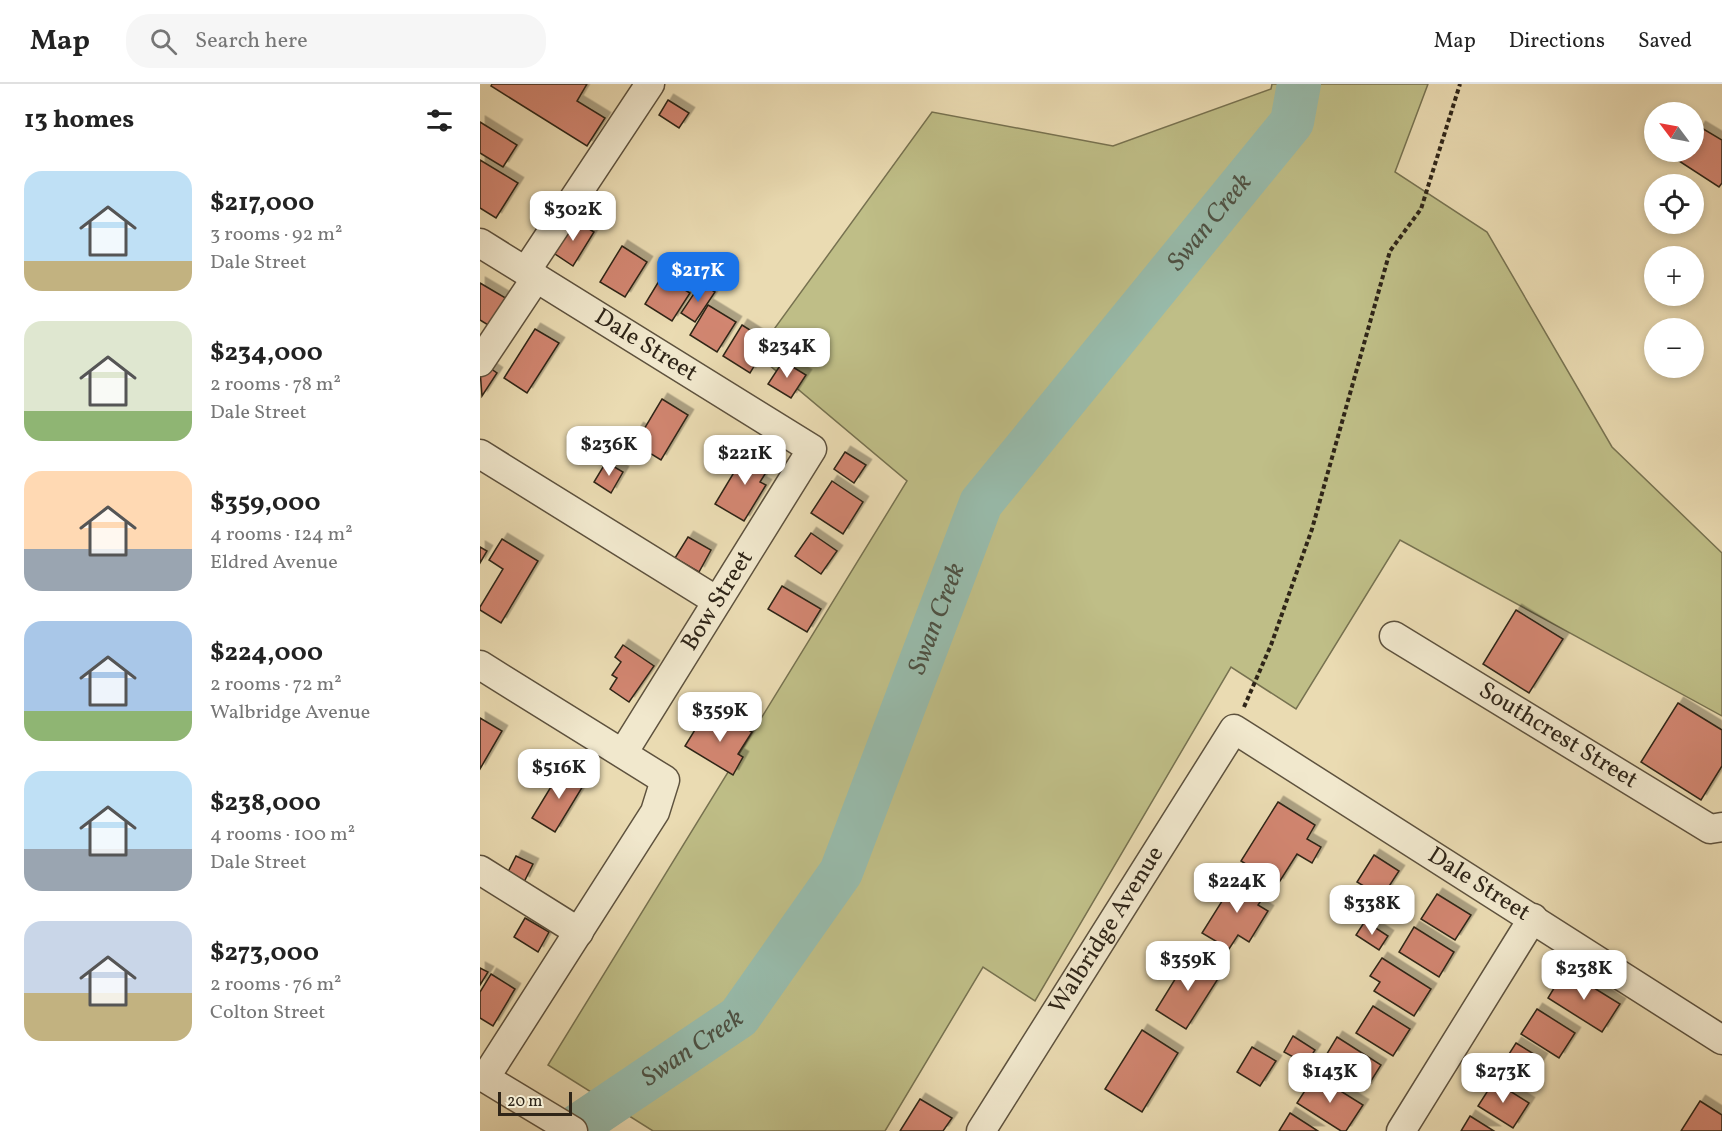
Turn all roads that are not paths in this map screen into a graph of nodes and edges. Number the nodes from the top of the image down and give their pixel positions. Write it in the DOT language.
graph roads {
  1 [pos="650,84"];
  2 [pos="480,243"];
  3 [pos="531,274"];
  4 [pos="480,362"];
  5 [pos="812,449"];
  6 [pos="480,454"];
  7 [pos="717,601"];
  8 [pos="1394,636"];
  9 [pos="480,665"];
  10 [pos="1234,729"];
  11 [pos="623,753"];
  12 [pos="1722,827"];
  13 [pos="480,870"];
  14 [pos="1533,918"];
  15 [pos="579,932"];
  16 [pos="1722,1040"];
  17 [pos="483,1076"];
  18 [pos="573,1131"];
  19 [pos="981,1131"];
  20 [pos="1401,1131"];
  1 -- 3 [label="street"];
  2 -- 3 [label="street, Dale Street"];
  3 -- 4 [label="street"];
  3 -- 5 [label="street, Dale Street"];
  5 -- 7 [label="street, Bow Street"];
  6 -- 7 [label="street"];
  7 -- 11 [label="street, Bow Street"];
  8 -- 12 [label="street, Southcrest Street"];
  9 -- 11 [label="street"];
  10 -- 14 [label="street, Dale Street"];
  10 -- 19 [label="street, Walbridge Avenue"];
  11 -- 15 [label="street"];
  13 -- 15 [label="street"];
  14 -- 16 [label="street, Dale Street"];
  14 -- 20 [label="street"];
  15 -- 17 [label="street"];
  17 -- 18 [label="street"];
}
